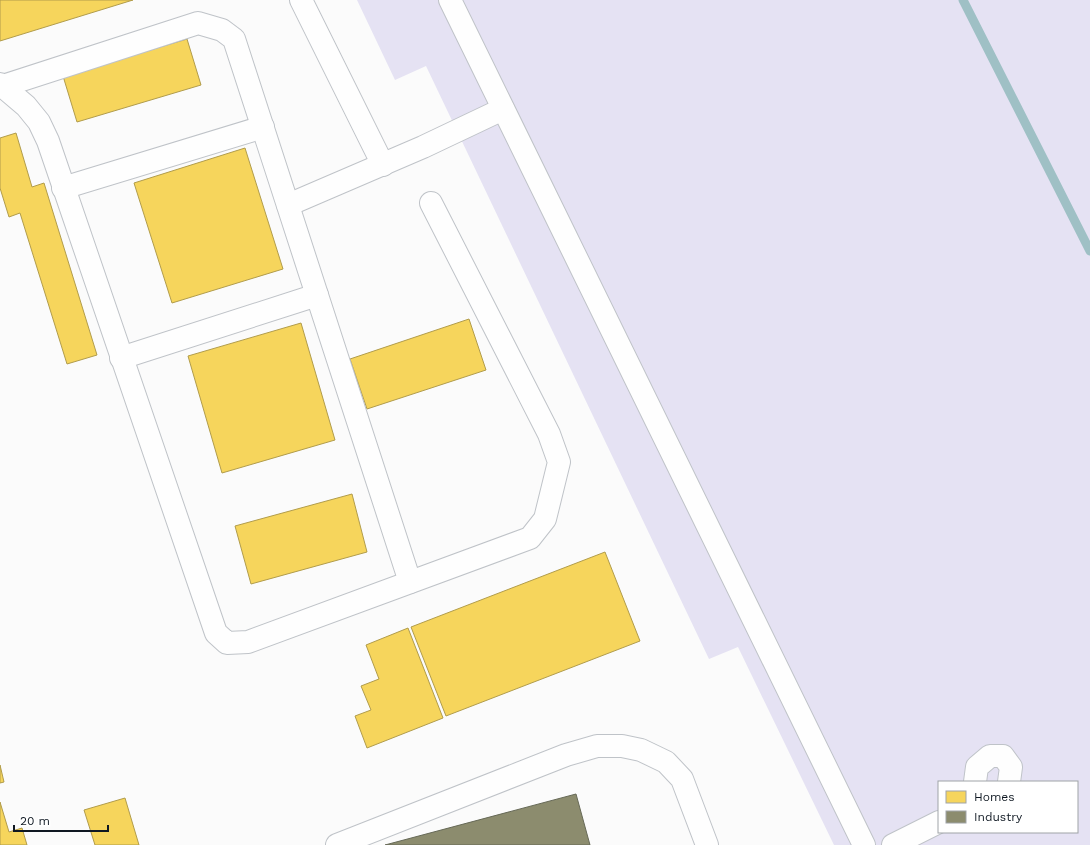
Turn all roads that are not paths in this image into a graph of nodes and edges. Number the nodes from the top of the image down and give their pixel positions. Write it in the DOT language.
graph roads {
  1 [pos="301,0"];
  2 [pos="450,0"];
  3 [pos="2,85"];
  4 [pos="503,109"];
  5 [pos="263,127"];
  6 [pos="383,165"];
  7 [pos="63,188"];
  8 [pos="431,203"];
  9 [pos="288,205"];
  10 [pos="317,295"];
  11 [pos="121,358"];
  12 [pos="410,582"];
  13 [pos="976,781"];
  14 [pos="1009,781"];
  15 [pos="938,823"];
  16 [pos="337,845"];
  17 [pos="707,845"];
  18 [pos="864,845"];
  19 [pos="894,845"];
  1 -- 6 [label="street"];
  2 -- 4 [label="street"];
  3 -- 5 [label="street"];
  3 -- 7 [label="street"];
  4 -- 6 [label="street"];
  4 -- 18 [label="street"];
  5 -- 7 [label="street"];
  5 -- 9 [label="street"];
  6 -- 9 [label="street"];
  7 -- 11 [label="street"];
  8 -- 12 [label="street"];
  9 -- 10 [label="street"];
  10 -- 11 [label="street"];
  10 -- 12 [label="street"];
  11 -- 12 [label="street"];
  13 -- 14 [label="street"];
  15 -- 19 [label="street"];
  16 -- 17 [label="street"];
}
